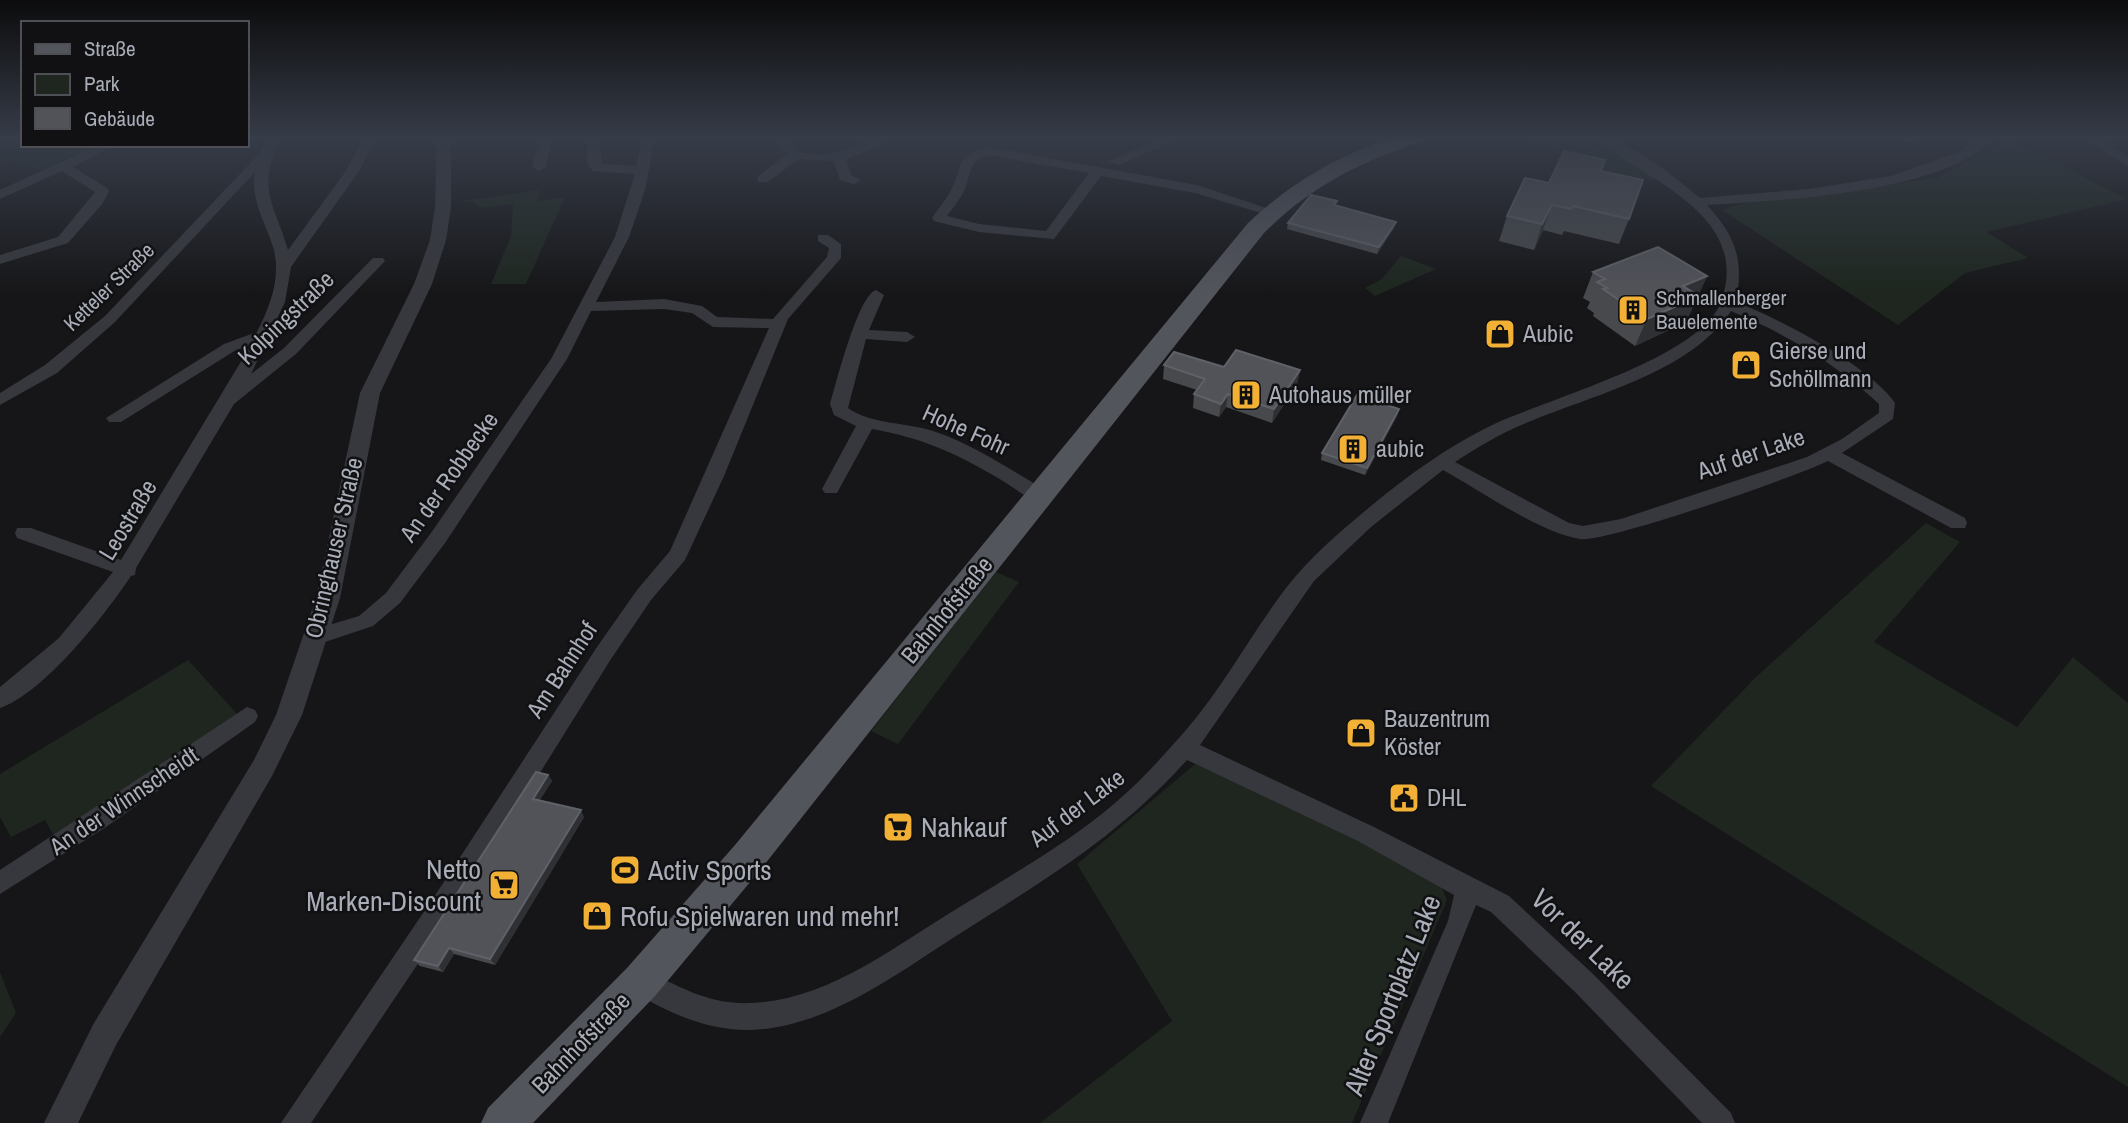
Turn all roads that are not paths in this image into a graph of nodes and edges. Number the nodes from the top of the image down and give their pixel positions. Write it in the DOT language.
graph roads {
  1 [pos="100,189"];
  2 [pos="232,189"];
  3 [pos="260,189"];
  4 [pos="340,189"];
  5 [pos="443,189"];
  6 [pos="638,189"];
  7 [pos="958,189"];
  8 [pos="1086,189"];
  9 [pos="1201,189"];
  10 [pos="1296,189"];
  11 [pos="1681,189"];
  12 [pos="1810,189"];
  13 [pos="1697,202"];
  14 [pos="1271,212"];
  15 [pos="823,239"];
  16 [pos="0,260"];
  17 [pos="377,261"];
  18 [pos="286,264"];
  19 [pos="876,295"];
  20 [pos="1728,304"];
  21 [pos="588,307"];
  22 [pos="778,324"];
  23 [pos="861,334"];
  24 [pos="261,336"];
  25 [pos="907,337"];
  26 [pos="0,400"];
  27 [pos="225,404"];
  28 [pos="115,418"];
  29 [pos="867,422"];
  30 [pos="1830,454"];
  31 [pos="1442,462"];
  32 [pos="831,489"];
  33 [pos="1041,495"];
  34 [pos="1958,523"];
  35 [pos="24,533"];
  36 [pos="128,570"];
  37 [pos="316,637"];
  38 [pos="0,699"];
  39 [pos="247,716"];
  40 [pos="1184,748"];
  41 [pos="0,883"];
  42 [pos="1468,890"];
  43 [pos="641,982"];
  44 [pos="61,1123"];
  45 [pos="295,1123"];
  46 [pos="503,1123"];
  47 [pos="1374,1123"];
  48 [pos="1721,1123"];
  1 -- 16 [label="street"];
  2 -- 26 [label="street, Ketteler Straße"];
  3 -- 18 [label="street"];
  4 -- 18 [label="street"];
  5 -- 37 [label="street, Obringhauser Straße"];
  6 -- 21 [label="street, An der Robbecke"];
  7 -- 8 [label="street"];
  9 -- 14 [label="street"];
  10 -- 14 [label="main road, Bahnhofstraße"];
  11 -- 13 [label="street"];
  12 -- 13 [label="street"];
  13 -- 20 [label="street"];
  14 -- 33 [label="main road, Bahnhofstraße"];
  15 -- 22 [label="street, Am Bahnhof"];
  17 -- 27 [label="street, Kolpingstraße"];
  18 -- 24 [label="street, Leostraße"];
  19 -- 23 [label="street, Hohe Fohr"];
  20 -- 30 [label="street, Auf der Lake"];
  20 -- 31 [label="street, Auf der Lake"];
  21 -- 22 [label="street"];
  21 -- 37 [label="street, An der Robbecke"];
  22 -- 45 [label="street, Am Bahnhof"];
  23 -- 25 [label="street"];
  23 -- 29 [label="street, Hohe Fohr"];
  24 -- 27 [label="street, Leostraße"];
  24 -- 28 [label="street"];
  27 -- 36 [label="street, Leostraße"];
  29 -- 32 [label="street"];
  29 -- 33 [label="street, Hohe Fohr"];
  30 -- 31 [label="street, Auf der Lake"];
  30 -- 34 [label="street"];
  31 -- 40 [label="street, Auf der Lake"];
  33 -- 43 [label="main road, Bahnhofstraße"];
  35 -- 36 [label="street"];
  36 -- 38 [label="street, Leostraße"];
  37 -- 44 [label="street, Obringhauser Straße"];
  39 -- 41 [label="street, An der Winnscheidt"];
  40 -- 42 [label="street, Vor der Lake"];
  40 -- 43 [label="street, Auf der Lake"];
  42 -- 47 [label="street, Alter Sportplatz Lake"];
  42 -- 48 [label="street, Vor der Lake"];
  43 -- 46 [label="main road, Bahnhofstraße"];
}
